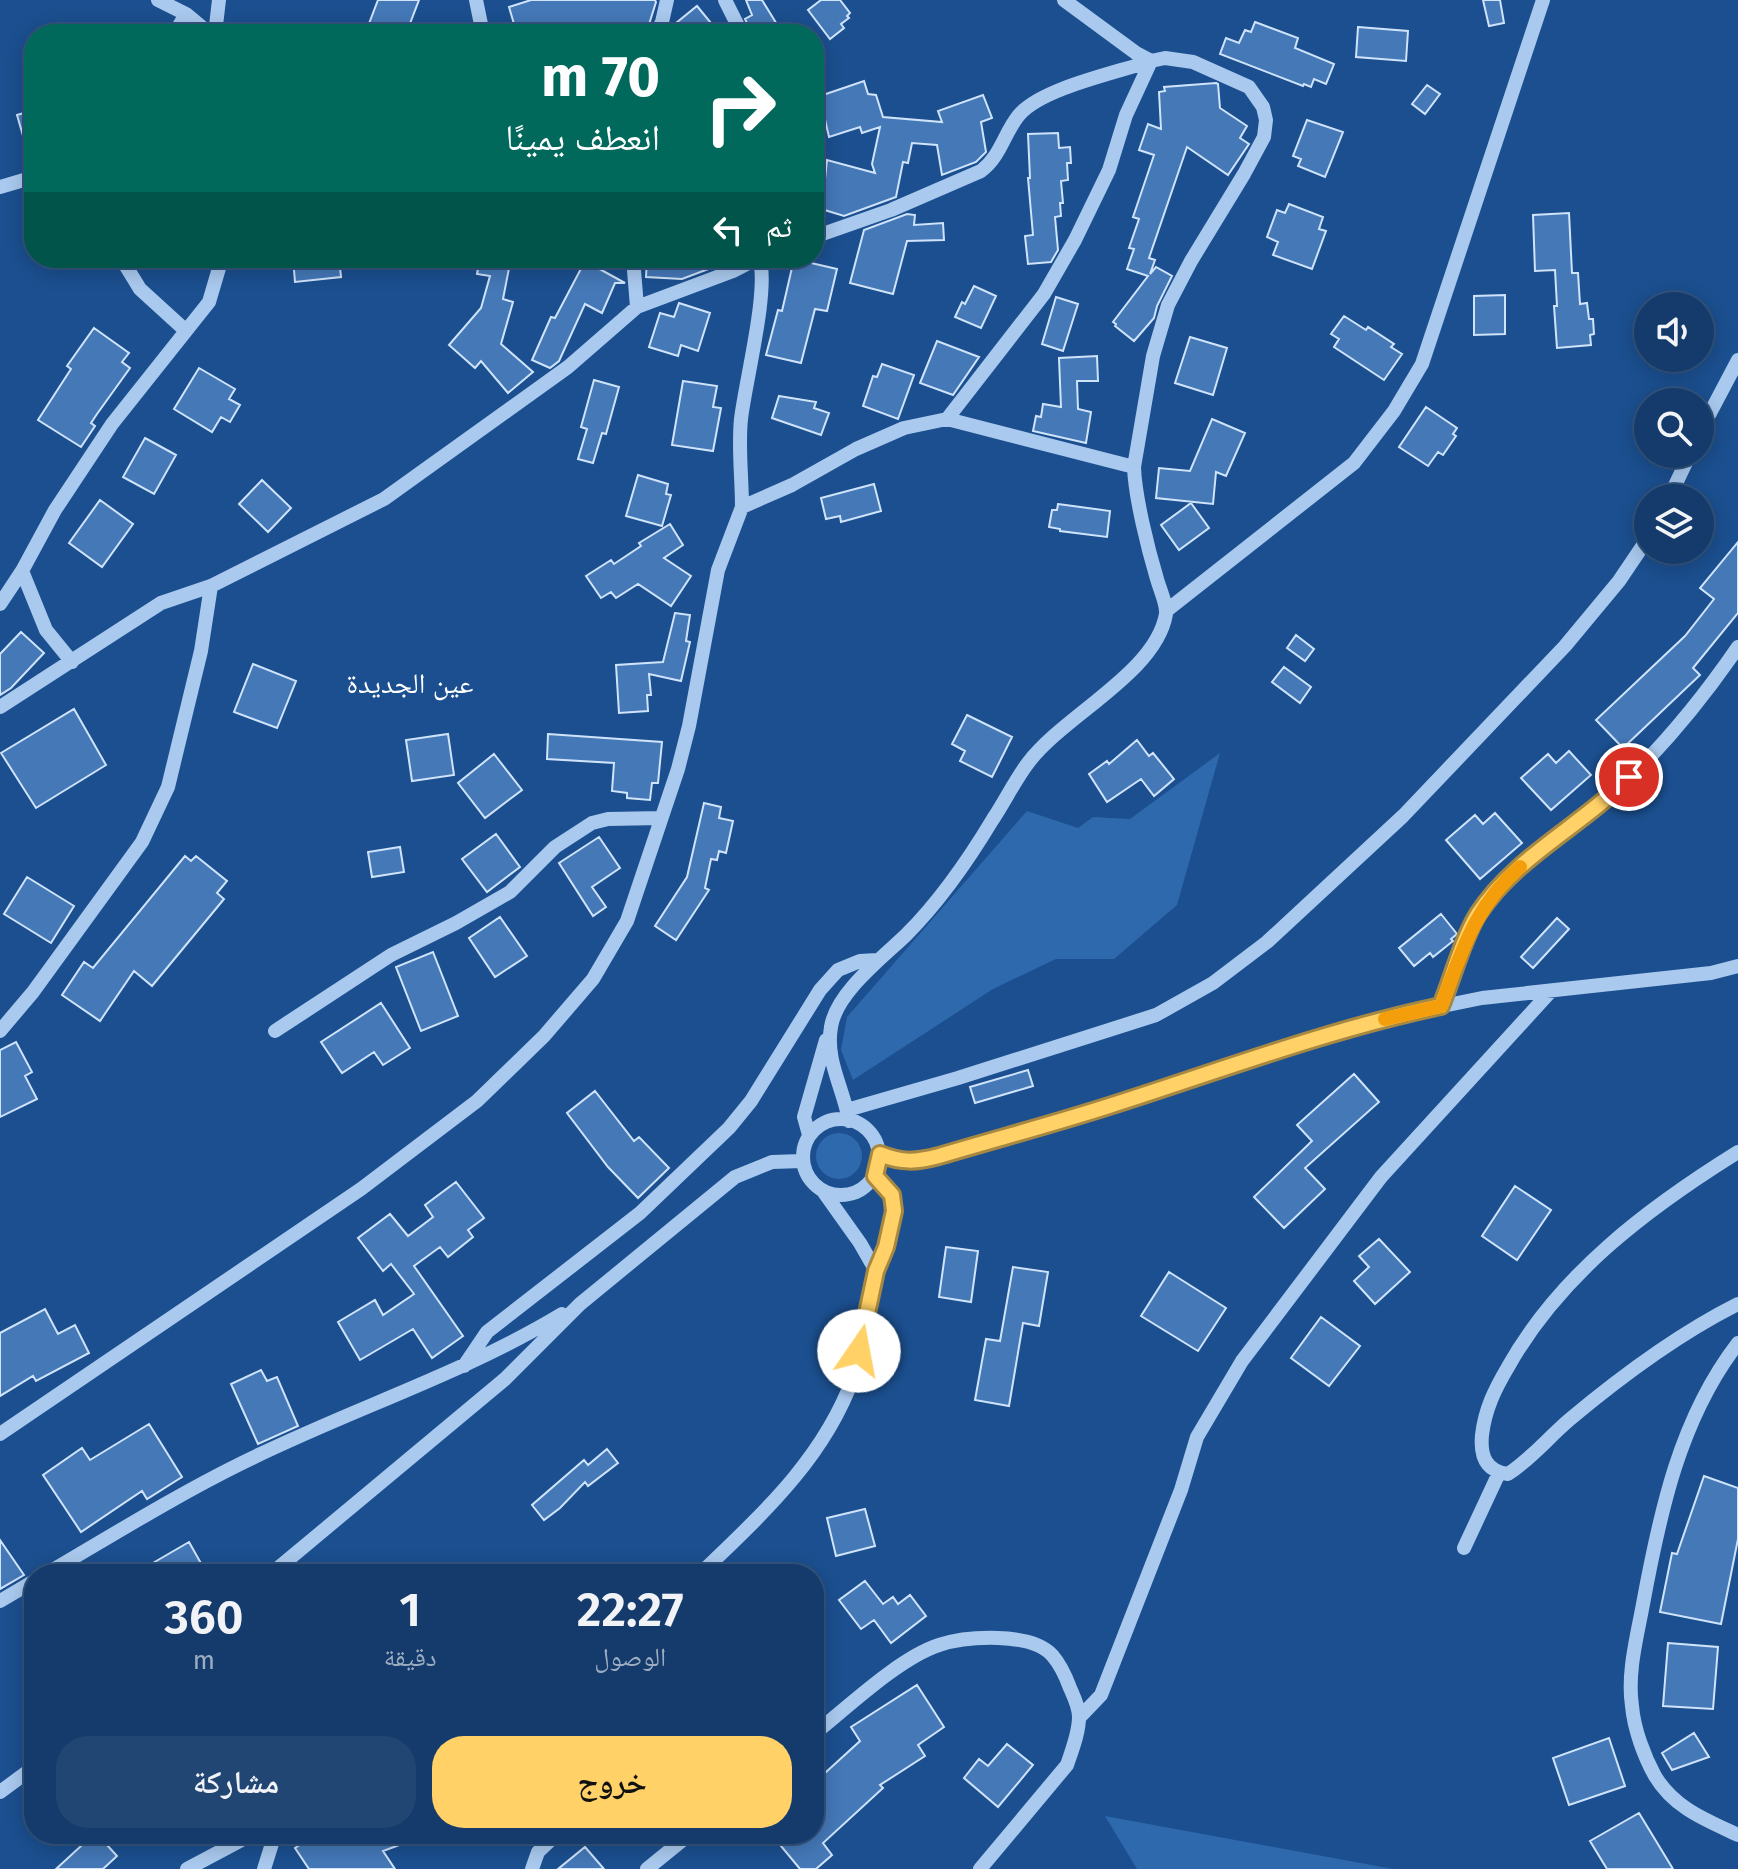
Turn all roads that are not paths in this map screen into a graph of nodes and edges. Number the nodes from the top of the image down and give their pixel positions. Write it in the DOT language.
graph roads {
  1 [pos="158,0"];
  2 [pos="219,0"];
  3 [pos="476,0"];
  4 [pos="667,0"];
  5 [pos="725,0"];
  6 [pos="1064,0"];
  7 [pos="1543,0"];
  8 [pos="186,14"];
  9 [pos="180,24"];
  10 [pos="200,24"];
  11 [pos="215,24"];
  12 [pos="481,24"];
  13 [pos="661,24"];
  14 [pos="737,24"];
  15 [pos="1151,61"];
  16 [pos="24,180"];
  17 [pos="0,187"];
  18 [pos="824,233"];
  19 [pos="127,268"];
  20 [pos="219,268"];
  21 [pos="634,268"];
  22 [pos="739,268"];
  23 [pos="762,268"];
  24 [pos="637,307"];
  25 [pos="185,330"];
  26 [pos="1738,360"];
  27 [pos="1714,405"];
  28 [pos="947,419"];
  29 [pos="1134,467"];
  30 [pos="742,507"];
  31 [pos="1634,559"];
  32 [pos="22,571"];
  33 [pos="211,586"];
  34 [pos="0,604"];
  35 [pos="1166,611"];
  36 [pos="1738,647"];
  37 [pos="72,662"];
  38 [pos="0,707"];
  39 [pos="661,818"];
  40 [pos="877,960"];
  41 [pos="1738,966"];
  42 [pos="1551,991"];
  43 [pos="1441,1006"];
  44 [pos="831,1025"];
  45 [pos="0,1031"];
  46 [pos="275,1031"];
  47 [pos="848,1115"];
  48 [pos="809,1135"];
  49 [pos="1738,1152"];
  50 [pos="880,1154"];
  51 [pos="802,1161"];
  52 [pos="875,1176"];
  53 [pos="823,1190"];
  54 [pos="876,1271"];
  55 [pos="580,1304"];
  56 [pos="1738,1304"];
  57 [pos="1738,1343"];
  58 [pos="462,1368"];
  59 [pos="0,1434"];
  60 [pos="1499,1473"];
  61 [pos="1464,1548"];
  62 [pos="64,1564"];
  63 [pos="283,1564"];
  64 [pos="710,1564"];
  65 [pos="24,1587"];
  66 [pos="0,1601"];
  67 [pos="1079,1718"];
  68 [pos="824,1726"];
  69 [pos="24,1774"];
  70 [pos="0,1792"];
  71 [pos="1738,1835"];
  72 [pos="234,1844"];
  73 [pos="272,1844"];
  74 [pos="546,1844"];
  75 [pos="678,1844"];
  76 [pos="187,1869"];
  77 [pos="264,1869"];
  78 [pos="532,1869"];
  79 [pos="647,1869"];
  80 [pos="980,1869"];
  1 -- 8 [label="street"];
  2 -- 11 [label="street"];
  3 -- 12 [label="street"];
  4 -- 13 [label="street"];
  5 -- 14 [label="street"];
  6 -- 15 [label="street"];
  7 -- 35 [label="street"];
  8 -- 9 [label="street"];
  8 -- 10 [label="street"];
  15 -- 18 [label="street"];
  15 -- 28 [label="street"];
  15 -- 29 [label="street"];
  16 -- 17 [label="street"];
  19 -- 25 [label="street"];
  20 -- 25 [label="street"];
  21 -- 24 [label="street"];
  22 -- 24 [label="street"];
  23 -- 30 [label="street"];
  24 -- 33 [label="street"];
  25 -- 32 [label="street"];
  26 -- 27 [label="street"];
  28 -- 29 [label="street"];
  28 -- 30 [label="street"];
  29 -- 35 [label="street"];
  30 -- 39 [label="street"];
  31 -- 47 [label="street"];
  32 -- 34 [label="street"];
  32 -- 37 [label="street"];
  33 -- 37 [label="street"];
  33 -- 45 [label="street"];
  35 -- 40 [label="street"];
  36 -- 43 [label="street"];
  37 -- 38 [label="street"];
  39 -- 46 [label="street"];
  39 -- 59 [label="street"];
  40 -- 44 [label="street"];
  40 -- 58 [label="street"];
  41 -- 42 [label="street"];
  42 -- 43 [label="street"];
  42 -- 67 [label="street"];
  43 -- 50 [label="street"];
  44 -- 47 [label="street"];
  44 -- 48 [label="street"];
  47 -- 48 [label="street"];
  47 -- 50 [label="street"];
  48 -- 51 [label="street"];
  49 -- 60 [label="street"];
  50 -- 52 [label="street"];
  51 -- 53 [label="street"];
  51 -- 55 [label="street"];
  52 -- 53 [label="street"];
  52 -- 54 [label="street"];
  53 -- 54 [label="street"];
  54 -- 64 [label="street"];
  55 -- 58 [label="street"];
  55 -- 63 [label="street"];
  56 -- 60 [label="street"];
  57 -- 71 [label="street"];
  58 -- 62 [label="street"];
  60 -- 61 [label="street"];
  65 -- 66 [label="street"];
  67 -- 68 [label="street"];
  67 -- 80 [label="street"];
  69 -- 70 [label="street"];
  72 -- 76 [label="street"];
  73 -- 77 [label="street"];
  74 -- 78 [label="street"];
  75 -- 79 [label="street"];
}
